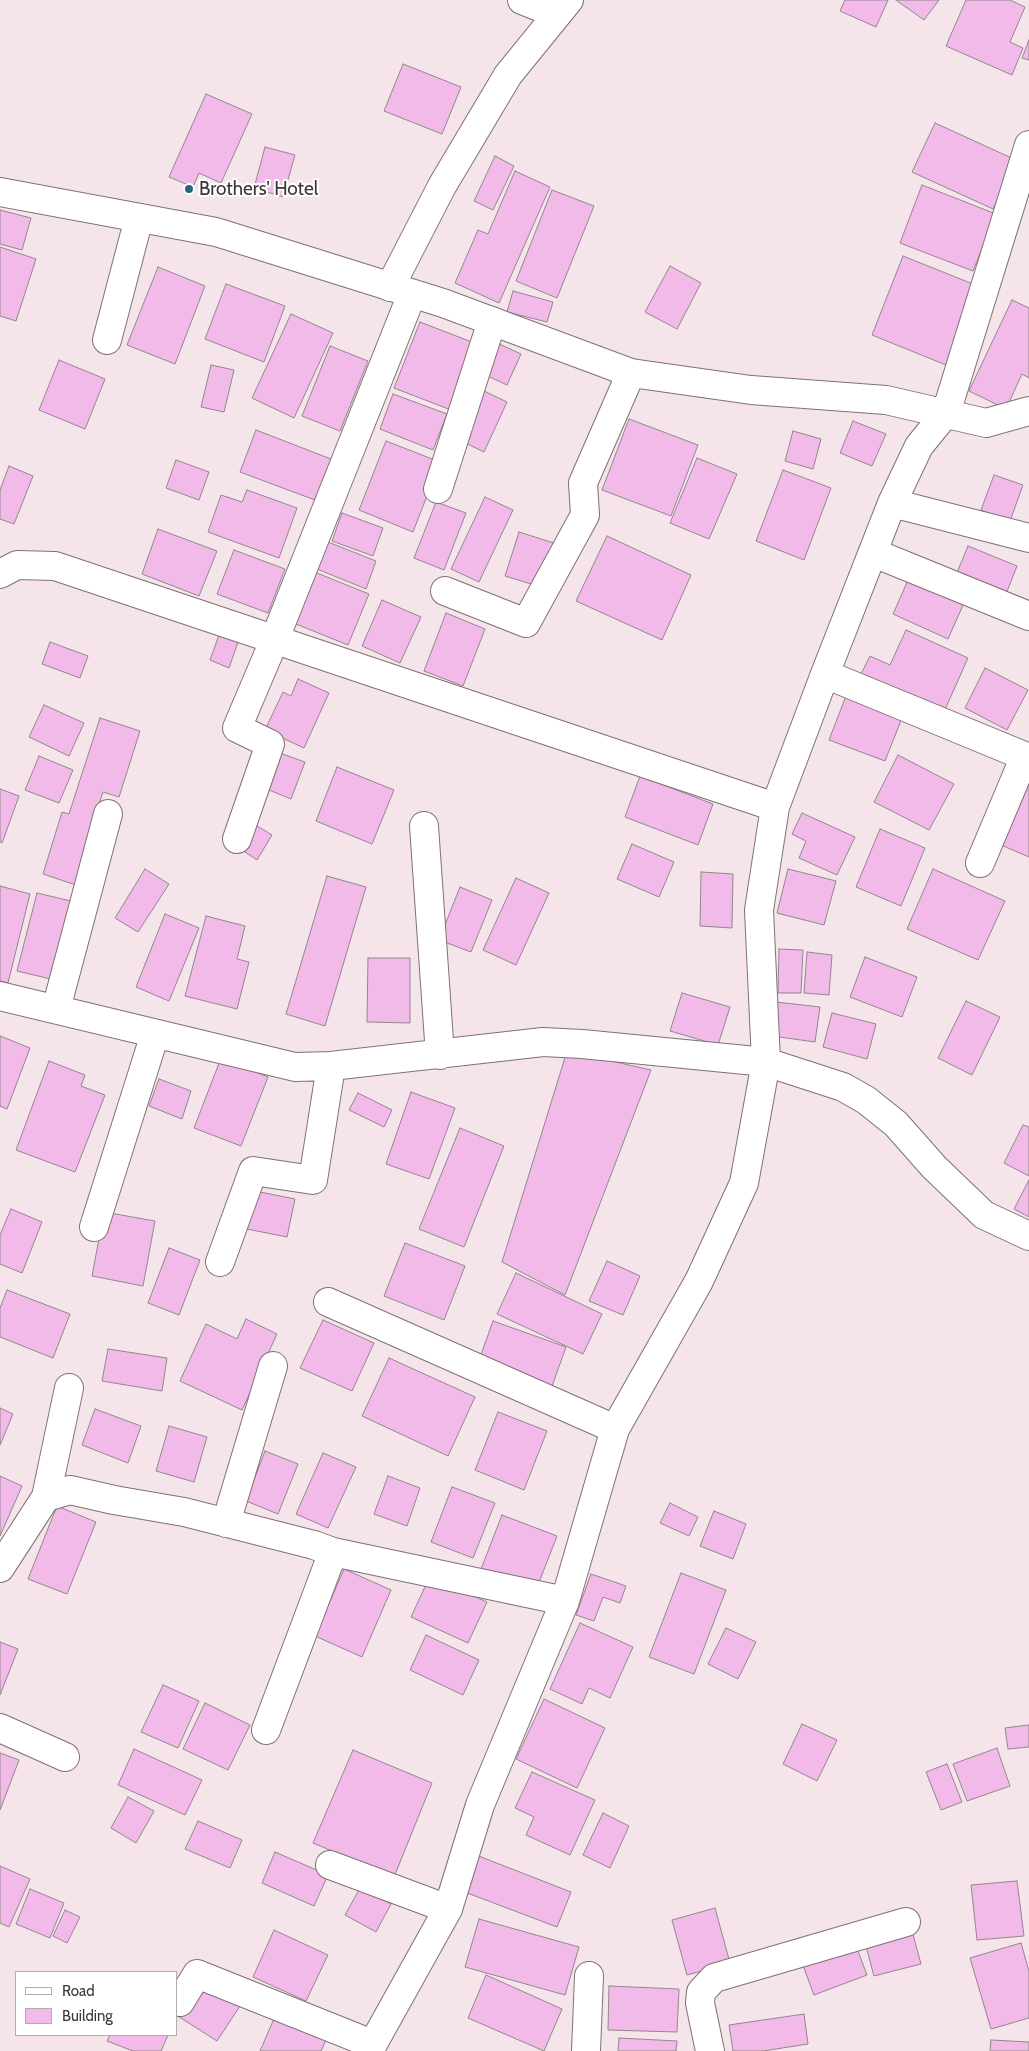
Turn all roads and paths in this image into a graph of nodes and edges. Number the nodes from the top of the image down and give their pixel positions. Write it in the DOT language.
graph roads {
  1 [pos="522,0"];
  2 [pos="563,7"];
  3 [pos="1029,145"];
  4 [pos="0,192"];
  5 [pos="140,218"];
  6 [pos="401,290"];
  7 [pos="492,321"];
  8 [pos="107,340"];
  9 [pos="631,373"];
  10 [pos="1029,411"];
  11 [pos="946,413"];
  12 [pos="438,489"];
  13 [pos="892,503"];
  14 [pos="1029,538"];
  15 [pos="874,553"];
  16 [pos="0,574"];
  17 [pos="444,591"];
  18 [pos="1029,616"];
  19 [pos="274,641"];
  20 [pos="825,674"];
  21 [pos="1027,757"];
  22 [pos="775,807"];
  23 [pos="108,814"];
  24 [pos="424,826"];
  25 [pos="237,839"];
  26 [pos="980,864"];
  27 [pos="0,996"];
  28 [pos="56,1009"];
  29 [pos="156,1034"];
  30 [pos="440,1055"];
  31 [pos="766,1062"];
  32 [pos="331,1066"];
  33 [pos="94,1227"];
  34 [pos="1029,1236"];
  35 [pos="220,1262"];
  36 [pos="328,1302"];
  37 [pos="273,1366"];
  38 [pos="69,1388"];
  39 [pos="615,1429"];
  40 [pos="46,1497"];
  41 [pos="226,1523"];
  42 [pos="333,1552"];
  43 [pos="0,1568"];
  44 [pos="565,1601"];
  45 [pos="0,1728"];
  46 [pos="266,1730"];
  47 [pos="65,1757"];
  48 [pos="330,1865"];
  49 [pos="448,1908"];
  50 [pos="906,1922"];
  51 [pos="589,1976"];
  52 [pos="178,2001"];
  53 [pos="371,2047"];
  54 [pos="586,2051"];
  55 [pos="710,2051"];
  1 -- 2 [label="street"];
  2 -- 6 [label="street"];
  3 -- 11 [label="street"];
  4 -- 5 [label="street"];
  5 -- 6 [label="street"];
  5 -- 8 [label="street"];
  6 -- 7 [label="street"];
  6 -- 19 [label="street"];
  7 -- 9 [label="street"];
  7 -- 12 [label="street"];
  9 -- 11 [label="street"];
  9 -- 17 [label="street"];
  10 -- 11 [label="street"];
  11 -- 13 [label="street"];
  13 -- 14 [label="street"];
  13 -- 15 [label="street"];
  15 -- 18 [label="street"];
  15 -- 20 [label="street"];
  16 -- 19 [label="street"];
  19 -- 22 [label="street"];
  19 -- 25 [label="street"];
  20 -- 21 [label="street"];
  20 -- 22 [label="street"];
  21 -- 26 [label="street"];
  22 -- 31 [label="street"];
  23 -- 28 [label="street"];
  24 -- 30 [label="street"];
  27 -- 28 [label="street"];
  28 -- 29 [label="street"];
  29 -- 32 [label="street"];
  29 -- 33 [label="street"];
  30 -- 31 [label="street"];
  30 -- 32 [label="street"];
  31 -- 34 [label="street"];
  31 -- 39 [label="street"];
  32 -- 35 [label="street"];
  36 -- 39 [label="street"];
  37 -- 41 [label="street"];
  38 -- 40 [label="street"];
  39 -- 44 [label="street"];
  40 -- 41 [label="street"];
  40 -- 43 [label="street"];
  41 -- 42 [label="street"];
  42 -- 44 [label="street"];
  42 -- 46 [label="street"];
  44 -- 49 [label="street"];
  45 -- 47 [label="street"];
  48 -- 49 [label="street"];
  49 -- 53 [label="street"];
  50 -- 55 [label="street"];
  51 -- 54 [label="street"];
  52 -- 53 [label="street"];
}
